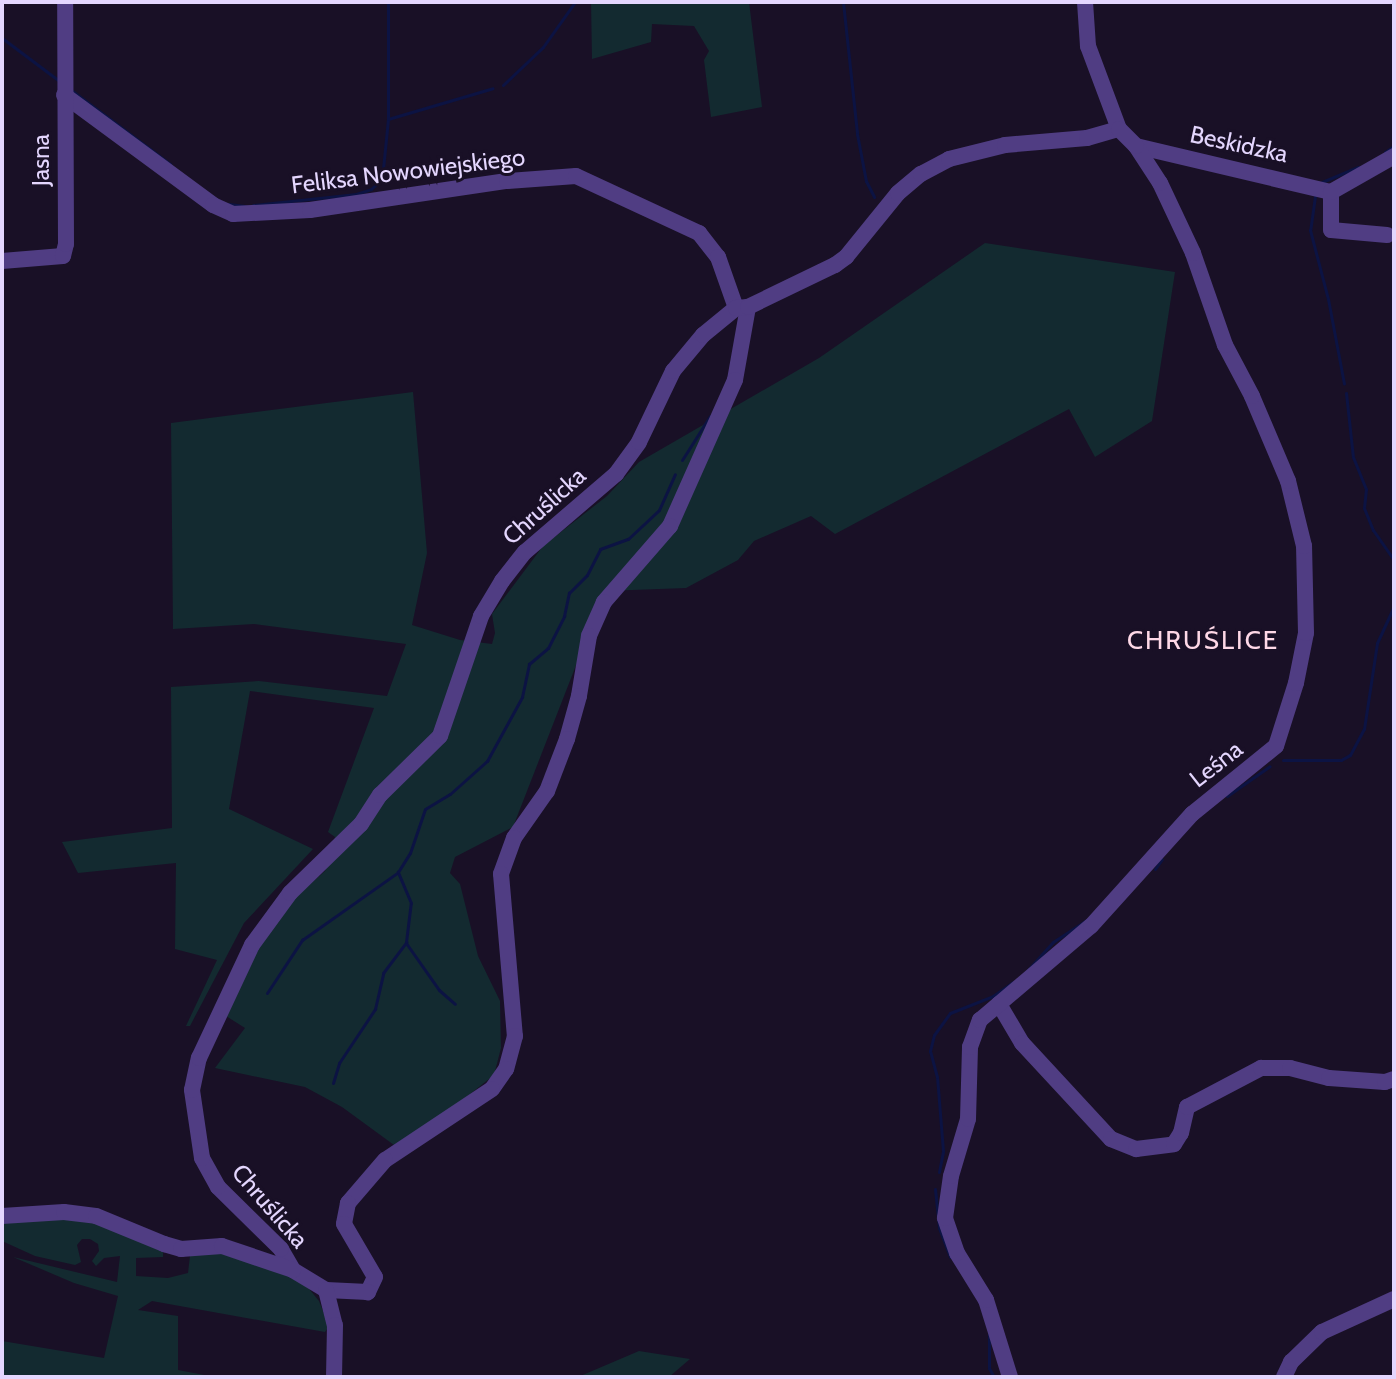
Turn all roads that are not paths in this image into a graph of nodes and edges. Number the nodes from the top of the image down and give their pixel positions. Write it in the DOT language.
graph roads {
  1 [pos="65,2"];
  2 [pos="1085,2"];
  3 [pos="64,90"];
  4 [pos="1119,129"];
  5 [pos="1136,146"];
  6 [pos="1394,156"];
  7 [pos="1322,188"];
  8 [pos="1387,235"];
  9 [pos="2,261"];
  10 [pos="742,308"];
  11 [pos="999,1004"];
  12 [pos="1394,1079"];
  13 [pos="2,1216"];
  14 [pos="293,1270"];
  15 [pos="326,1290"];
  16 [pos="1394,1299"];
  17 [pos="334,1377"];
  18 [pos="1010,1377"];
  19 [pos="1284,1377"];
  1 -- 3 [label="street, Jasna"];
  2 -- 4 [label="street"];
  3 -- 9 [label="street, Jasna"];
  3 -- 10 [label="street, Feliksa Nowowiejskiego"];
  4 -- 5 [label="street, Leśna"];
  4 -- 10 [label="street, Chruślicka"];
  5 -- 7 [label="street, Beskidzka"];
  5 -- 11 [label="street, Leśna"];
  6 -- 7 [label="street"];
  7 -- 8 [label="street"];
  10 -- 14 [label="street, Chruślicka"];
  10 -- 15 [label="street, Chruślicka"];
  11 -- 12 [label="street"];
  11 -- 18 [label="street, Leśna"];
  13 -- 14 [label="street"];
  14 -- 15 [label="street, Chruślicka"];
  15 -- 17 [label="street"];
  16 -- 19 [label="street"];
}
